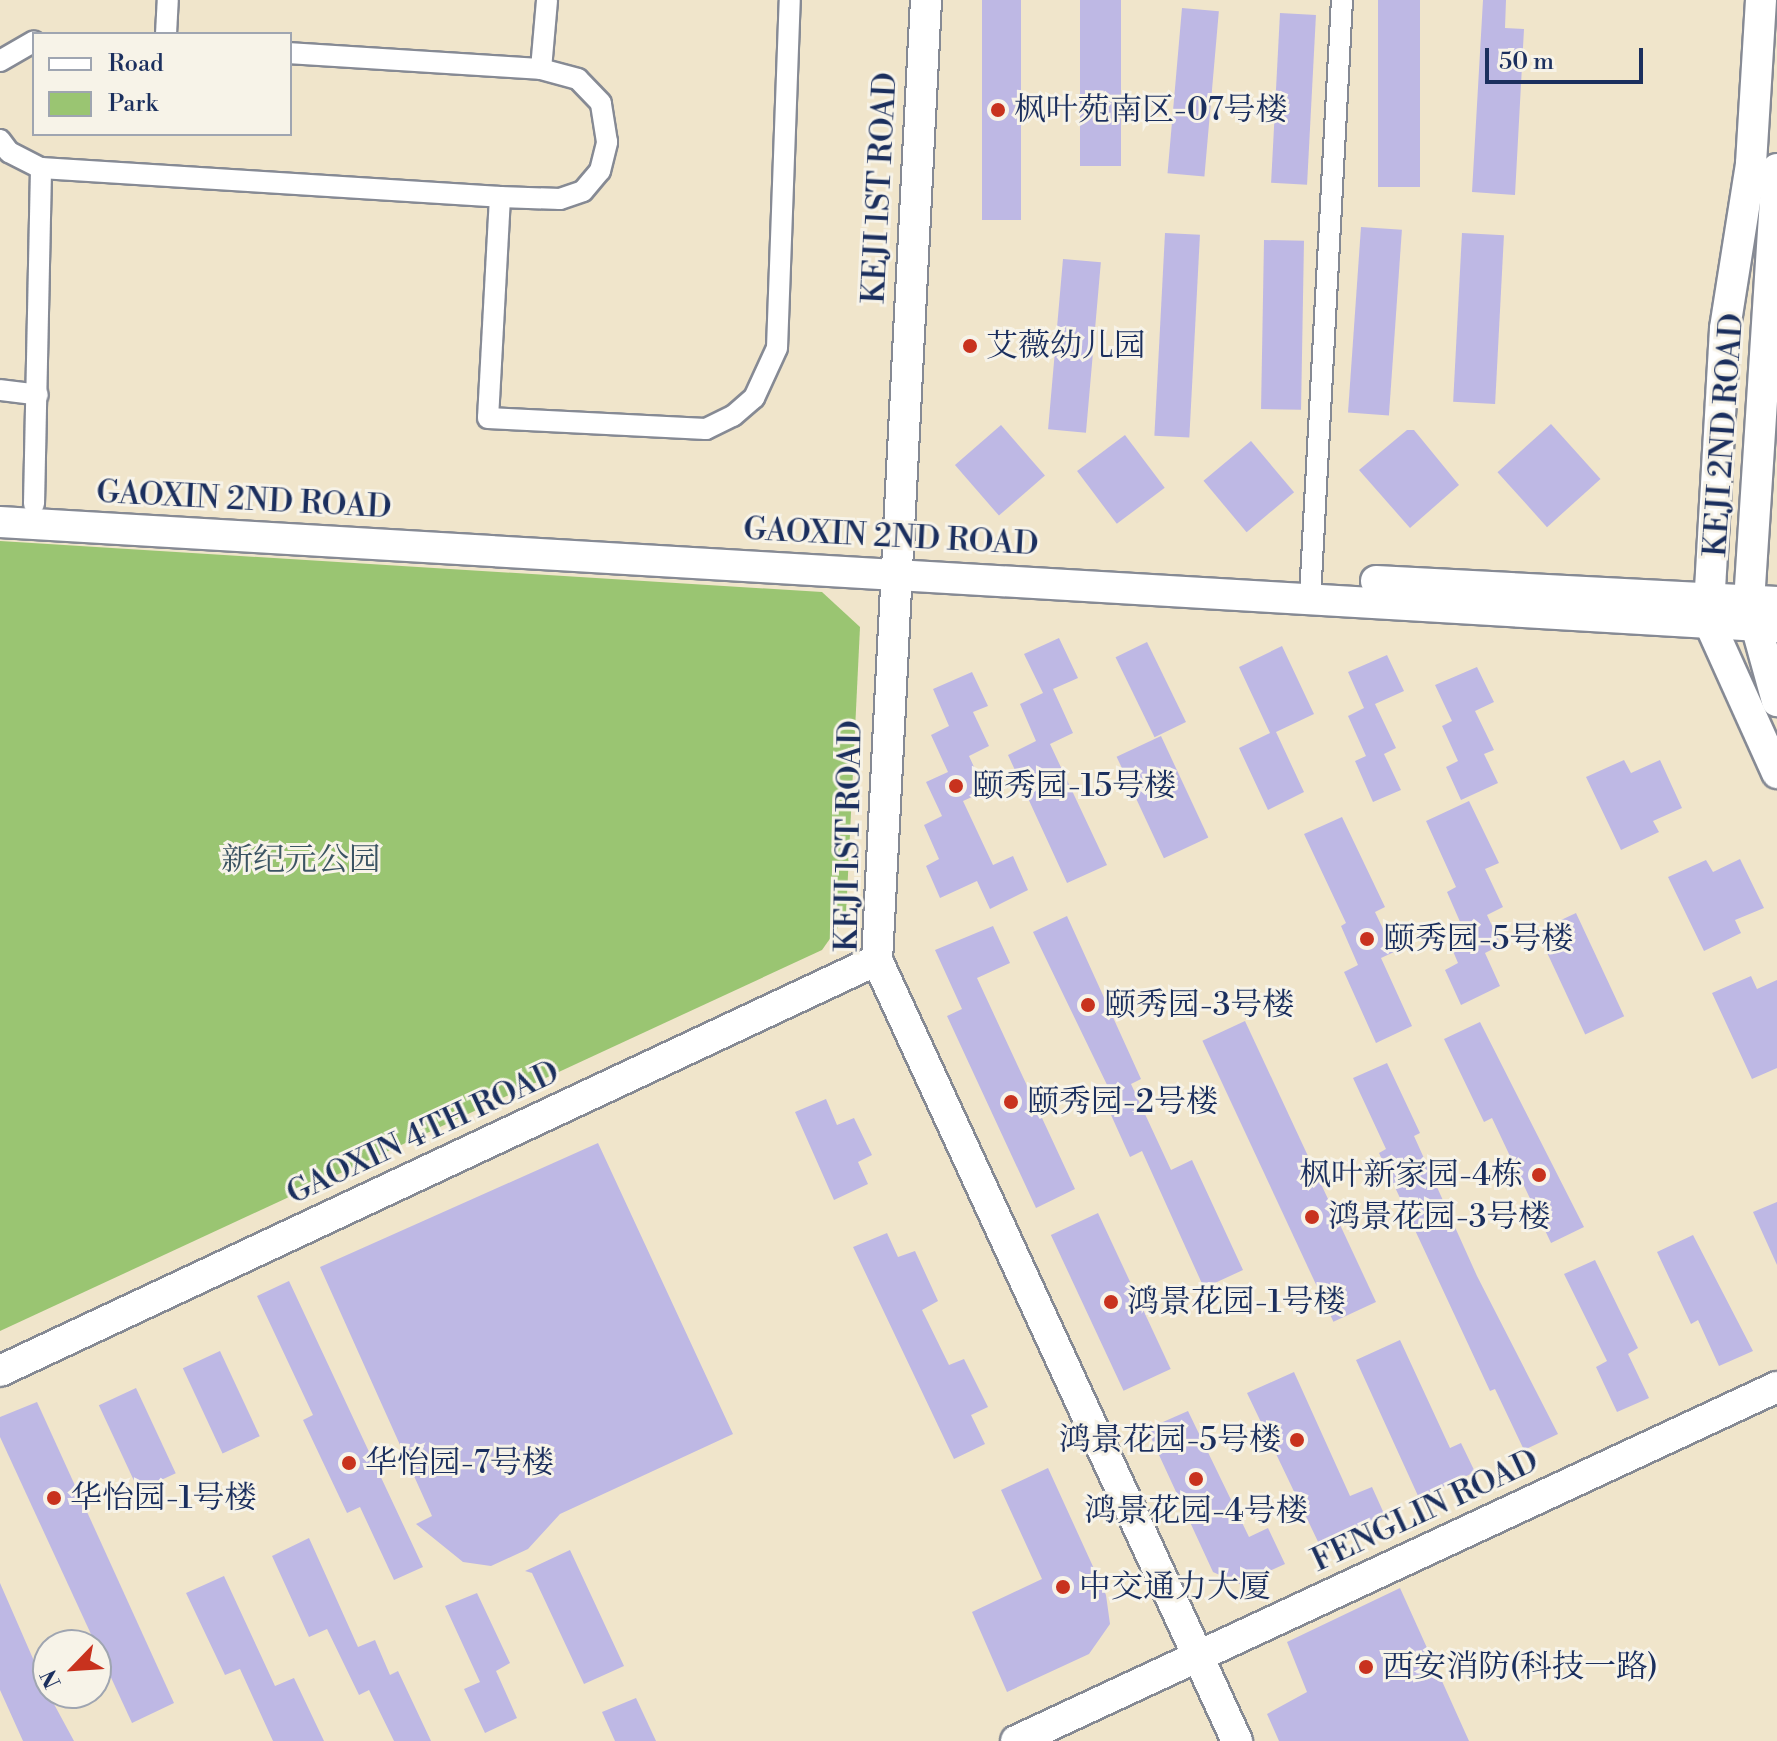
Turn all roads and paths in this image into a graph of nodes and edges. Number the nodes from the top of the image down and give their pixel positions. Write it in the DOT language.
graph roads {
  1 [pos="168,0"];
  2 [pos="547,0"];
  3 [pos="790,0"];
  4 [pos="926,0"];
  5 [pos="1342,0"];
  6 [pos="1761,0"];
  7 [pos="166,32"];
  8 [pos="32,42"];
  9 [pos="292,53"];
  10 [pos="0,61"];
  11 [pos="541,69"];
  12 [pos="0,140"];
  13 [pos="41,168"];
  14 [pos="1777,169"];
  15 [pos="500,197"];
  16 [pos="0,390"];
  17 [pos="38,395"];
  18 [pos="0,502"];
  19 [pos="34,504"];
  20 [pos="0,522"];
  21 [pos="894,564"];
  22 [pos="1310,588"];
  23 [pos="1709,609"];
  24 [pos="1764,613"];
  25 [pos="1777,701"];
  26 [pos="1777,773"];
  27 [pos="877,960"];
  28 [pos="0,1371"];
  29 [pos="1777,1387"];
  30 [pos="1198,1657"];
  31 [pos="1016,1741"];
  32 [pos="1237,1741"];
  1 -- 7 [label="street"];
  2 -- 11 [label="street"];
  3 -- 15 [label="street"];
  4 -- 21 [label="street, KEJI 1ST ROAD"];
  5 -- 22 [label="street"];
  6 -- 23 [label="street"];
  8 -- 10 [label="street"];
  9 -- 11 [label="street"];
  11 -- 15 [label="street"];
  12 -- 13 [label="street"];
  13 -- 15 [label="street"];
  13 -- 17 [label="street"];
  14 -- 24 [label="street, KEJI 2ND ROAD"];
  16 -- 17 [label="street"];
  17 -- 19 [label="street"];
  18 -- 19 [label="street, GAOXIN 2ND ROAD"];
  19 -- 21 [label="street, GAOXIN 2ND ROAD"];
  20 -- 21 [label="street, GAOXIN 2ND ROAD"];
  21 -- 22 [label="street, GAOXIN 2ND ROAD"];
  21 -- 27 [label="street, KEJI 1ST ROAD"];
  22 -- 23 [label="street, GAOXIN 2ND ROAD"];
  23 -- 24 [label="street, GAOXIN 2ND ROAD"];
  23 -- 26 [label="street"];
  24 -- 25 [label="street, KEJI 2ND ROAD"];
  27 -- 28 [label="street, GAOXIN 4TH ROAD"];
  27 -- 30 [label="street, KEJI 1ST ROAD"];
  29 -- 30 [label="street, FENGLIN ROAD"];
  30 -- 31 [label="street, FENGLIN ROAD"];
  30 -- 32 [label="street, KEJI 1ST ROAD"];
}
